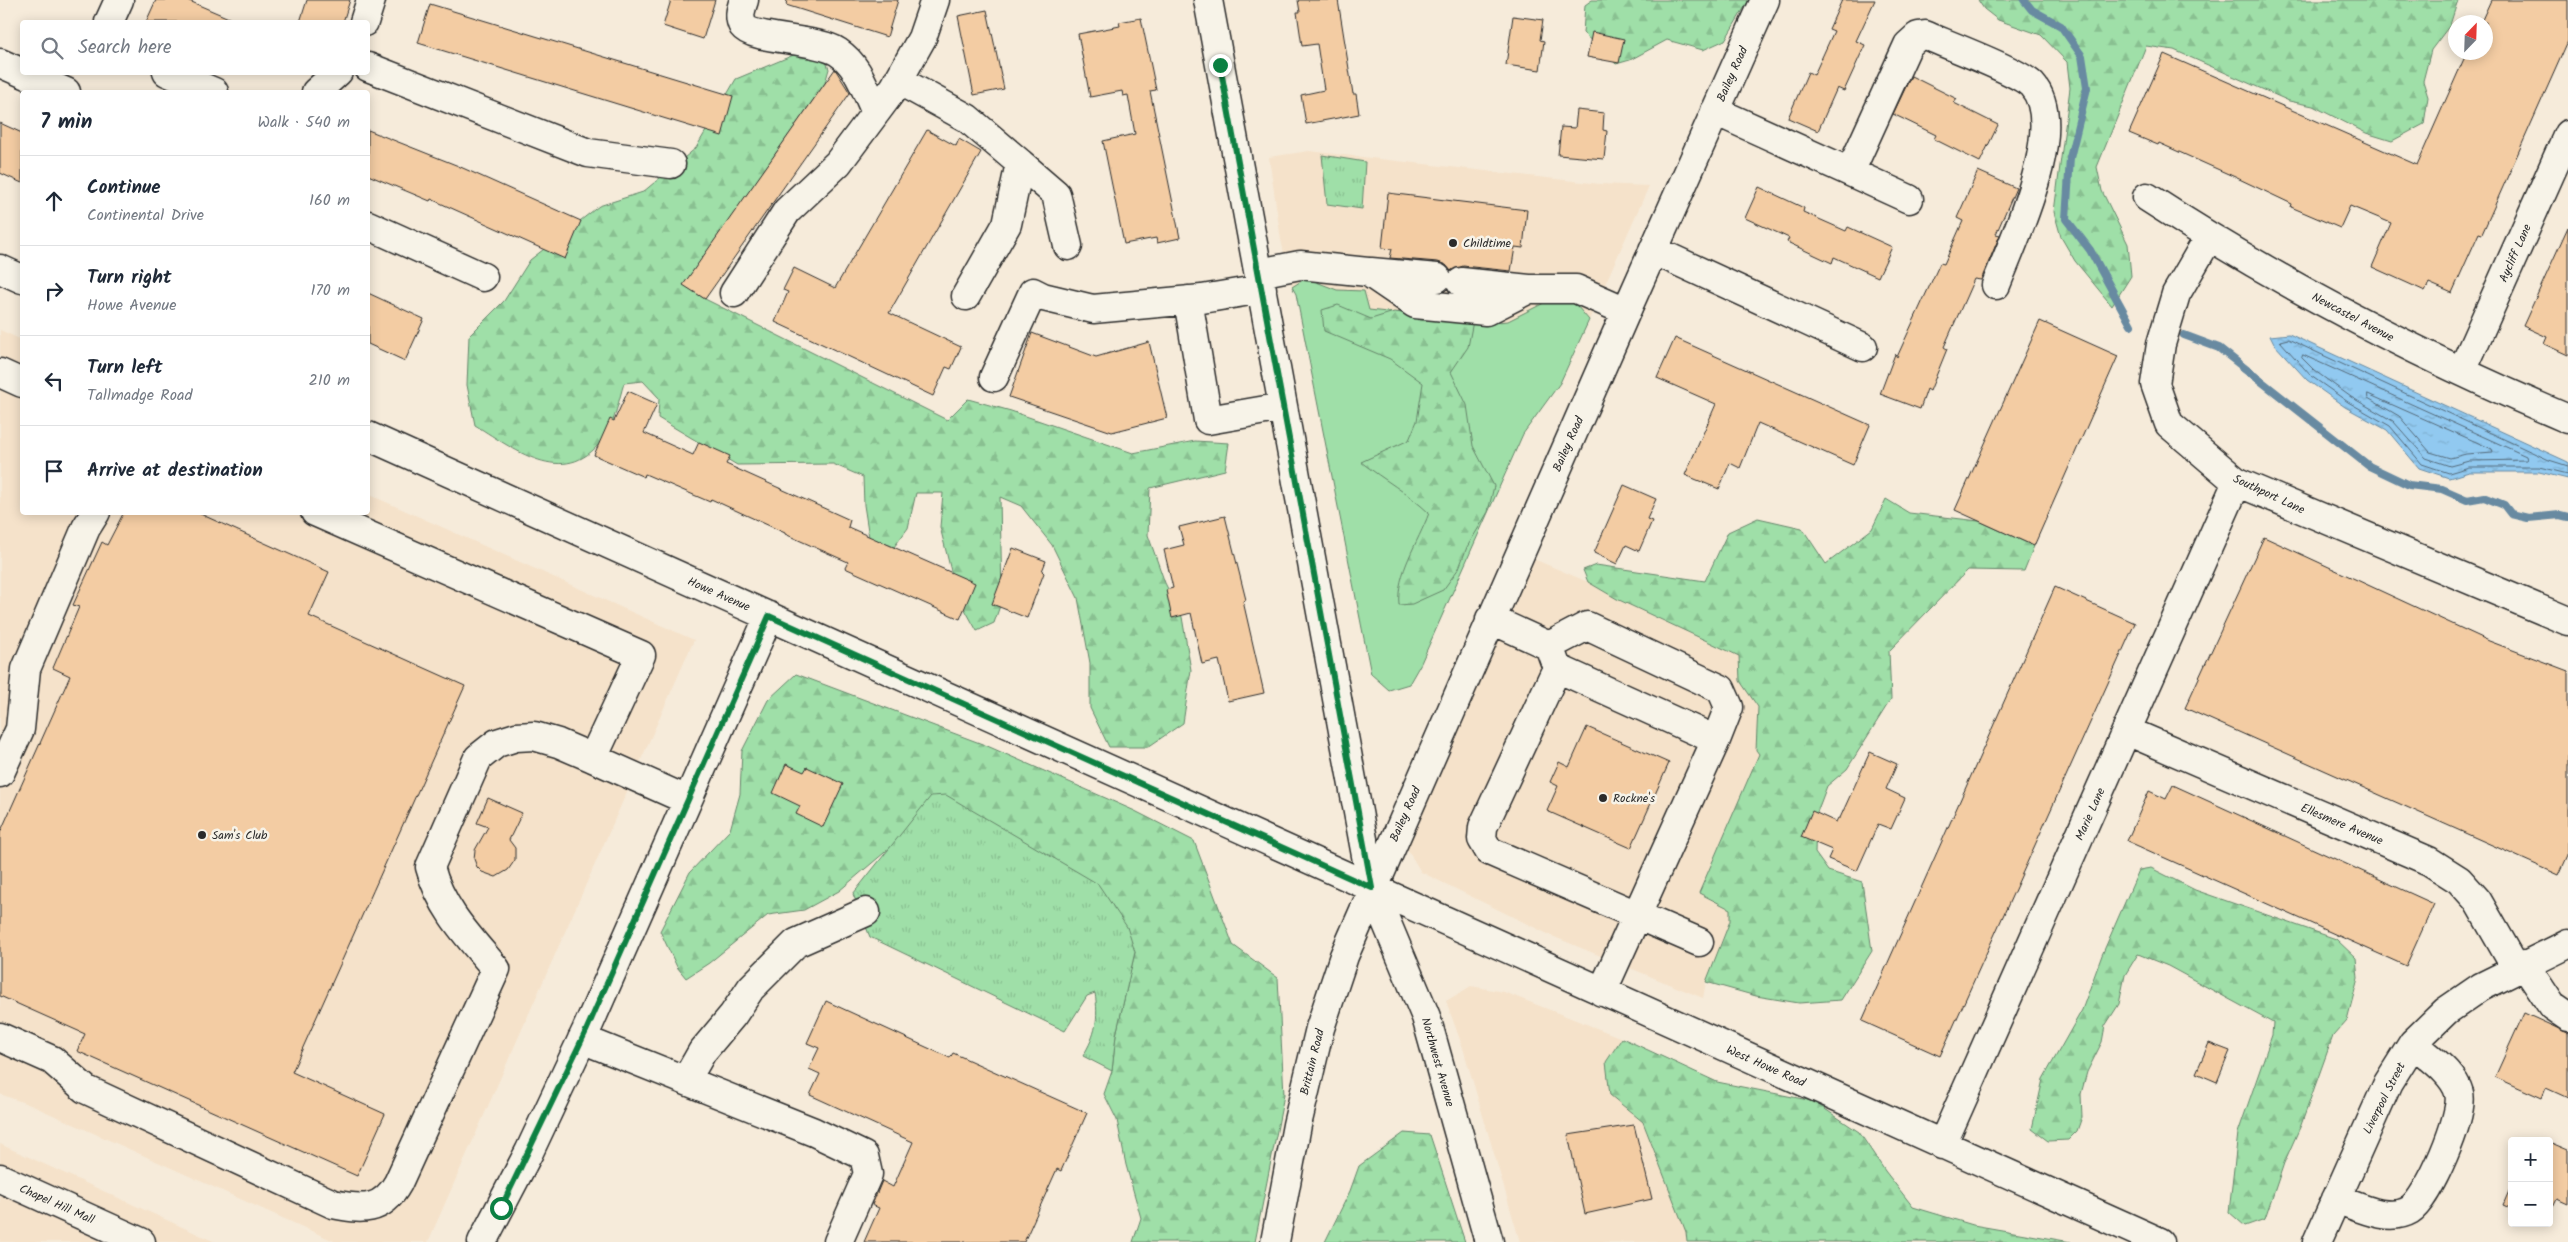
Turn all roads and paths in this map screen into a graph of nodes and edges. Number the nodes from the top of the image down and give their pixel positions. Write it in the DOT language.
graph roads {
  1 [pos="119,0"];
  2 [pos="372,0"];
  3 [pos="744,0"];
  4 [pos="935,0"];
  5 [pos="1208,0"];
  6 [pos="1765,0"];
  7 [pos="110,20"];
  8 [pos="365,20"];
  9 [pos="0,63"];
  10 [pos="370,69"];
  11 [pos="20,72"];
  12 [pos="27,75"];
  13 [pos="174,75"];
  14 [pos="335,75"];
  15 [pos="898,80"];
  16 [pos="61,90"];
  17 [pos="209,90"];
  18 [pos="318,90"];
  19 [pos="1715,111"];
  20 [pos="876,112"];
  21 [pos="2568,134"];
  22 [pos="1020,163"];
  23 [pos="671,164"];
  24 [pos="1850,172"];
  25 [pos="2147,197"];
  26 [pos="1909,199"];
  27 [pos="370,226"];
  28 [pos="2209,237"];
  29 [pos="1068,246"];
  30 [pos="1653,250"];
  31 [pos="0,269"];
  32 [pos="1368,272"];
  33 [pos="483,277"];
  34 [pos="20,278"];
  35 [pos="1260,281"];
  36 [pos="1996,285"];
  37 [pos="1530,289"];
  38 [pos="734,293"];
  39 [pos="966,296"];
  40 [pos="1188,300"];
  41 [pos="1626,311"];
  42 [pos="1863,347"];
  43 [pos="2462,371"];
  44 [pos="0,373"];
  45 [pos="994,377"];
  46 [pos="20,382"];
  47 [pos="1283,407"];
  48 [pos="2568,419"];
  49 [pos="370,437"];
  50 [pos="2237,482"];
  51 [pos="94,515"];
  52 [pos="322,515"];
  53 [pos="769,616"];
  54 [pos="1490,620"];
  55 [pos="2568,621"];
  56 [pos="1553,657"];
  57 [pos="2126,731"];
  58 [pos="1716,740"];
  59 [pos="593,758"];
  60 [pos="0,773"];
  61 [pos="687,800"];
  62 [pos="1372,888"];
  63 [pos="866,912"];
  64 [pos="1637,915"];
  65 [pos="1699,942"];
  66 [pos="2568,944"];
  67 [pos="2520,966"];
  68 [pos="1602,992"];
  69 [pos="2568,1017"];
  70 [pos="0,1037"];
  71 [pos="582,1039"];
  72 [pos="2412,1043"];
  73 [pos="686,1080"];
  74 [pos="1942,1145"];
  75 [pos="0,1178"];
  76 [pos="2336,1199"];
  77 [pos="141,1242"];
  78 [pos="482,1242"];
  79 [pos="838,1242"];
  80 [pos="1275,1242"];
  81 [pos="1489,1242"];
  82 [pos="2160,1242"];
  83 [pos="2317,1242"];
  1 -- 7 [label="street"];
  2 -- 8 [label="street"];
  3 -- 20 [label="street"];
  4 -- 15 [label="street"];
  5 -- 35 [label="street, Northwest Avenue"];
  6 -- 19 [label="street, Bailey Road"];
  9 -- 11 [label="street"];
  10 -- 23 [label="street"];
  12 -- 16 [label="street"];
  13 -- 17 [label="street"];
  14 -- 18 [label="street"];
  15 -- 20 [label="street"];
  15 -- 22 [label="street"];
  19 -- 24 [label="street"];
  19 -- 30 [label="street, Bailey Road"];
  20 -- 38 [label="street"];
  21 -- 43 [label="street, Aycliff Lane"];
  22 -- 29 [label="street"];
  22 -- 39 [label="street"];
  24 -- 26 [label="street"];
  24 -- 36 [label="street"];
  25 -- 28 [label="street, Newcastel Avenue"];
  27 -- 33 [label="street"];
  28 -- 43 [label="street, Newcastel Avenue"];
  28 -- 50 [label="street, Southport Lane"];
  30 -- 41 [label="street, Bailey Road"];
  30 -- 42 [label="street"];
  31 -- 34 [label="street"];
  32 -- 35 [label="street"];
  32 -- 37 [label="street"];
  32 -- 37 [label="street"];
  35 -- 40 [label="street"];
  35 -- 47 [label="street, Northwest Avenue"];
  37 -- 41 [label="street"];
  40 -- 45 [label="street"];
  40 -- 47 [label="street"];
  41 -- 54 [label="street, Bailey Road"];
  43 -- 48 [label="street, Newcastel Avenue"];
  44 -- 46 [label="street"];
  47 -- 62 [label="street, Northwest Avenue"];
  49 -- 53 [label="street, Howe Avenue"];
  50 -- 55 [label="street, Southport Lane"];
  50 -- 57 [label="street, Marie Lane"];
  51 -- 60 [label="street"];
  52 -- 59 [label="street"];
  53 -- 61 [label="street"];
  53 -- 62 [label="street, Howe Avenue"];
  54 -- 56 [label="street"];
  54 -- 62 [label="street, Bailey Road"];
  56 -- 58 [label="street"];
  56 -- 58 [label="street"];
  56 -- 64 [label="street"];
  57 -- 67 [label="street, Ellesmere Avenue"];
  57 -- 74 [label="street, Marie Lane"];
  58 -- 64 [label="street"];
  59 -- 61 [label="street"];
  59 -- 70 [label="street"];
  61 -- 71 [label="street"];
  62 -- 68 [label="street, West Howe Road"];
  62 -- 80 [label="street, Brittain Road"];
  62 -- 81 [label="street, Northwest Avenue"];
  63 -- 73 [label="street"];
  64 -- 65 [label="street"];
  64 -- 68 [label="street"];
  66 -- 67 [label="street, Liverpool Street"];
  67 -- 69 [label="street, Ellesmere Avenue"];
  67 -- 72 [label="street, Liverpool Street"];
  68 -- 74 [label="street, West Howe Road"];
  71 -- 73 [label="street"];
  71 -- 78 [label="street"];
  72 -- 76 [label="street, Liverpool Street"];
  72 -- 76 [label="street"];
  73 -- 79 [label="street"];
  74 -- 82 [label="street, West Howe Road"];
  75 -- 77 [label="street, Chapel Hill Mall"];
  76 -- 83 [label="street, Liverpool Street"];
}
